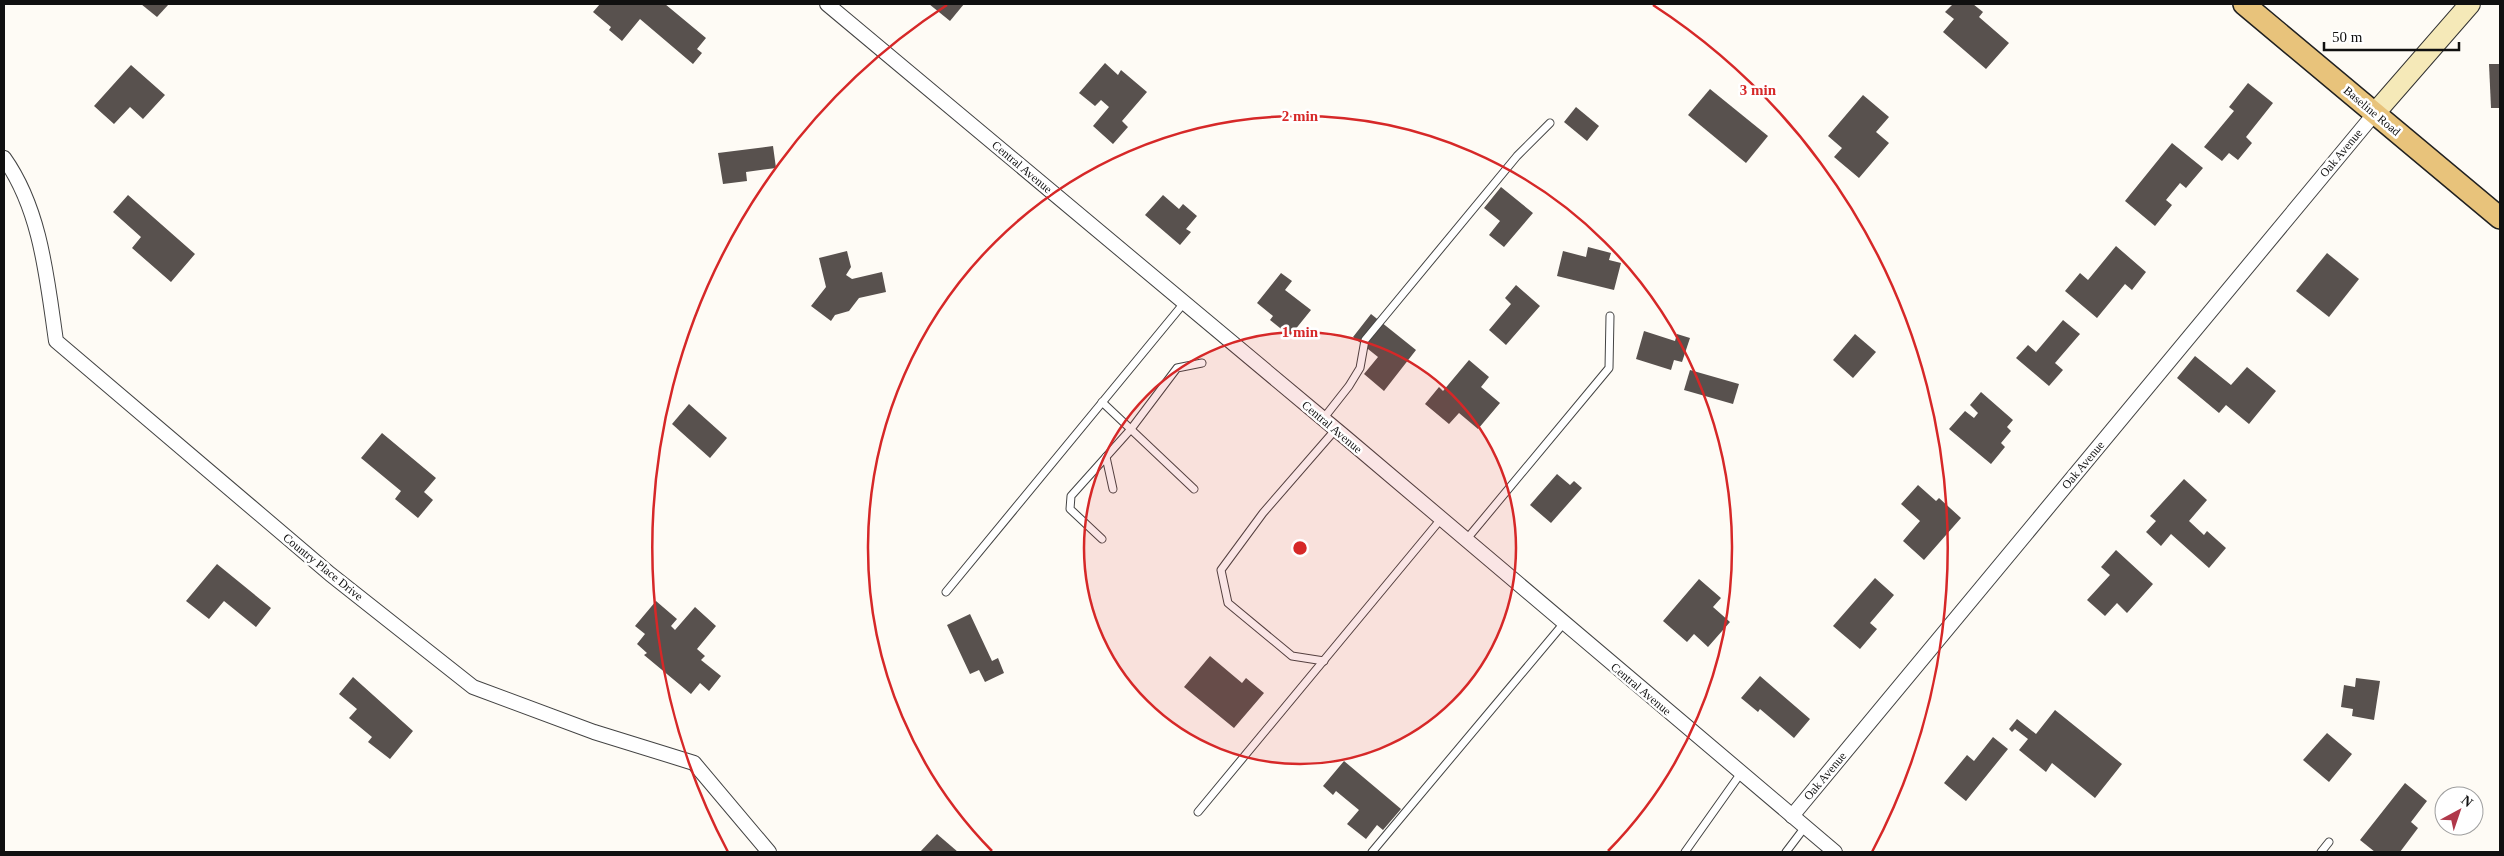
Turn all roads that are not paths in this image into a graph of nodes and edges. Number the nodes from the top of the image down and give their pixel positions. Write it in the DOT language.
graph roads {
  1 [pos="2244,4"];
  2 [pos="2470,4"];
  3 [pos="836,6"];
  4 [pos="2375,113"];
  5 [pos="1550,123"];
  6 [pos="4,158"];
  7 [pos="2500,218"];
  8 [pos="1184,303"];
  9 [pos="1610,316"];
  10 [pos="1202,363"];
  11 [pos="1102,402"];
  12 [pos="1323,419"];
  13 [pos="1131,429"];
  14 [pos="1336,429"];
  15 [pos="1106,457"];
  16 [pos="1113,489"];
  17 [pos="1194,489"];
  18 [pos="1441,519"];
  19 [pos="1102,538"];
  20 [pos="1466,540"];
  21 [pos="946,592"];
  22 [pos="1564,623"];
  23 [pos="1324,660"];
  24 [pos="1741,773"];
  25 [pos="1198,812"];
  26 [pos="1792,816"];
  27 [pos="1805,827"];
  28 [pos="2329,842"];
  29 [pos="769,852"];
  30 [pos="1372,852"];
  31 [pos="1685,852"];
  32 [pos="1786,852"];
  33 [pos="1835,852"];
  34 [pos="2321,852"];
  1 -- 4 [label="main road, Baseline Road"];
  2 -- 4 [label="street"];
  3 -- 8 [label="street, Central Avenue"];
  4 -- 7 [label="main road, Baseline Road"];
  4 -- 26 [label="street, Oak Avenue"];
  5 -- 12 [label="lane"];
  6 -- 29 [label="street, Country Place Drive"];
  8 -- 11 [label="lane"];
  8 -- 12 [label="street, Central Avenue"];
  9 -- 20 [label="lane"];
  10 -- 13 [label="lane"];
  11 -- 13 [label="lane"];
  11 -- 21 [label="lane"];
  12 -- 14 [label="street, Central Avenue"];
  13 -- 15 [label="lane"];
  13 -- 17 [label="lane"];
  14 -- 18 [label="street, Central Avenue"];
  14 -- 23 [label="lane"];
  15 -- 16 [label="lane"];
  15 -- 19 [label="lane"];
  18 -- 20 [label="street, Central Avenue"];
  18 -- 23 [label="lane"];
  20 -- 22 [label="street, Central Avenue"];
  22 -- 24 [label="street, Central Avenue"];
  22 -- 30 [label="lane"];
  23 -- 25 [label="lane"];
  24 -- 26 [label="street, Central Avenue"];
  24 -- 31 [label="lane"];
  26 -- 27 [label="street, Central Avenue"];
  27 -- 32 [label="lane"];
  27 -- 33 [label="street, Central Avenue"];
  28 -- 34 [label="lane"];
}
